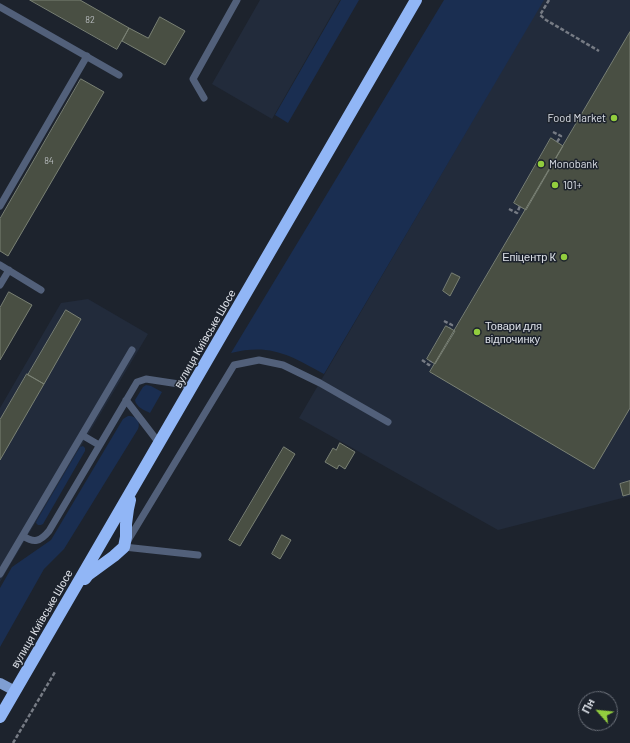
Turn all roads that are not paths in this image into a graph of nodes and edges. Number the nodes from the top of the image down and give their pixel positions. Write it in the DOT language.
graph roads {
  1 [pos="237,0"];
  2 [pos="416,0"];
  3 [pos="0,7"];
  4 [pos="87,56"];
  5 [pos="119,75"];
  6 [pos="204,98"];
  7 [pos="0,206"];
  8 [pos="0,265"];
  9 [pos="9,270"];
  10 [pos="0,285"];
  11 [pos="41,290"];
  12 [pos="132,350"];
  13 [pos="192,386"];
  14 [pos="126,400"];
  15 [pos="388,422"];
  16 [pos="82,435"];
  17 [pos="160,443"];
  18 [pos="99,445"];
  19 [pos="138,479"];
  20 [pos="23,536"];
  21 [pos="124,547"];
  22 [pos="198,556"];
  23 [pos="0,574"];
  24 [pos="71,595"];
  25 [pos="0,682"];
  26 [pos="15,692"];
  27 [pos="0,717"];
  1 -- 6 [label="lane"];
  2 -- 13 [label="highway, вулиця Київське Шосе"];
  3 -- 4 [label="lane"];
  4 -- 5 [label="lane"];
  4 -- 7 [label="lane"];
  8 -- 9 [label="lane"];
  9 -- 10 [label="lane"];
  9 -- 11 [label="lane"];
  12 -- 16 [label="lane"];
  13 -- 14 [label="lane"];
  13 -- 17 [label="highway, вулиця Київське Шосе"];
  14 -- 17 [label="lane"];
  14 -- 18 [label="lane"];
  15 -- 21 [label="lane"];
  16 -- 18 [label="lane"];
  16 -- 20 [label="lane"];
  17 -- 19 [label="highway, вулиця Київське Шосе"];
  18 -- 20 [label="lane"];
  19 -- 21 [label="highway"];
  19 -- 24 [label="highway, вулиця Київське Шосе"];
  20 -- 23 [label="lane"];
  21 -- 22 [label="lane"];
  21 -- 24 [label="highway"];
  24 -- 26 [label="highway, вулиця Київське Шосе"];
  25 -- 26 [label="main road"];
  26 -- 27 [label="highway, вулиця Київське Шосе"];
}
